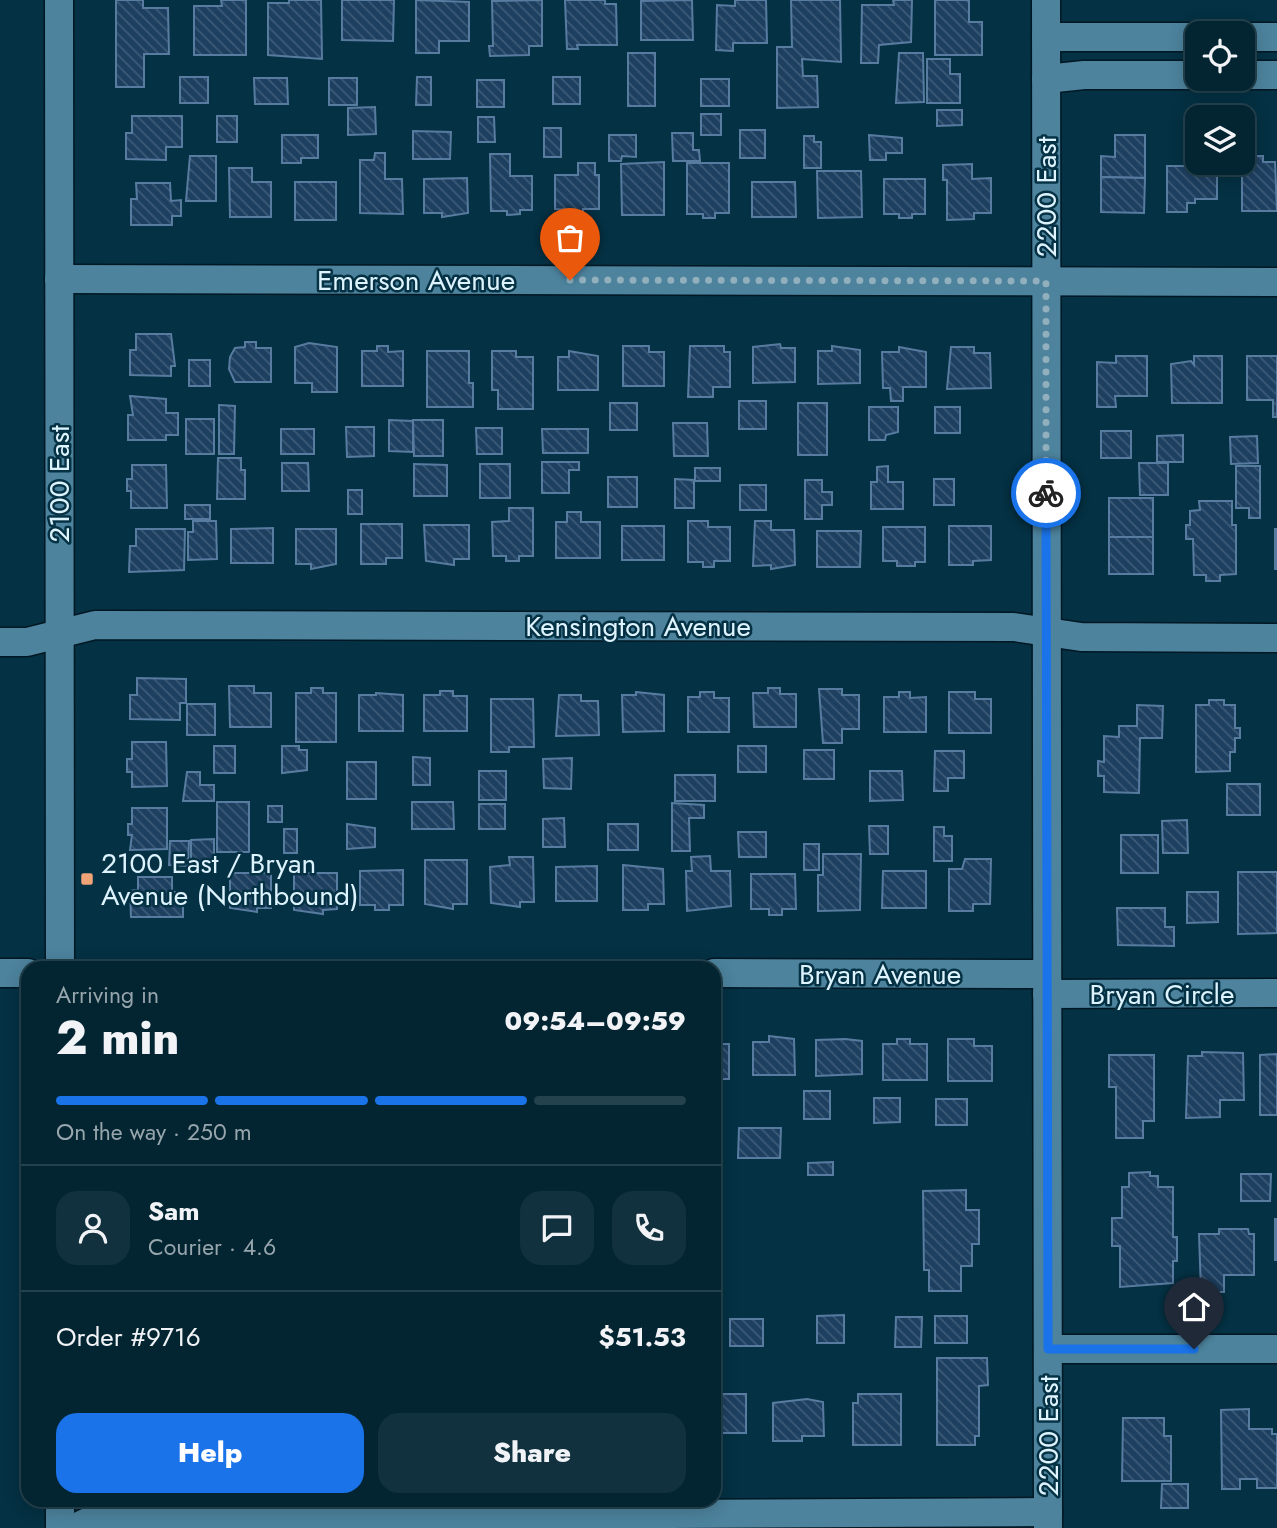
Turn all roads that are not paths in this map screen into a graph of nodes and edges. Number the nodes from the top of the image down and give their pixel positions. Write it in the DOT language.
graph roads {
  1 [pos="59,0"];
  2 [pos="1046,0"];
  3 [pos="1046,37"];
  4 [pos="1185,37"];
  5 [pos="1255,37"];
  6 [pos="1277,37"];
  7 [pos="1185,75"];
  8 [pos="1255,75"];
  9 [pos="1277,75"];
  10 [pos="1046,79"];
  11 [pos="59,279"];
  12 [pos="1046,281"];
  13 [pos="1277,282"];
  14 [pos="1047,632"];
  15 [pos="59,634"];
  16 [pos="1277,638"];
  17 [pos="0,642"];
  18 [pos="60,961"];
  19 [pos="0,972"];
  20 [pos="21,972"];
  21 [pos="721,973"];
  22 [pos="1047,984"];
  23 [pos="1277,993"];
  24 [pos="1048,1349"];
  25 [pos="1277,1349"];
  26 [pos="60,1507"];
  27 [pos="1048,1520"];
  28 [pos="60,1528"];
  29 [pos="75,1528"];
  1 -- 11 [label="street, 2100 East"];
  2 -- 3 [label="street, 2200 East"];
  3 -- 4 [label="street"];
  3 -- 10 [label="street, 2200 East"];
  5 -- 6 [label="street"];
  7 -- 10 [label="street"];
  8 -- 9 [label="street"];
  10 -- 12 [label="street, 2200 East"];
  11 -- 12 [label="street, Emerson Avenue"];
  11 -- 15 [label="street, 2100 East"];
  12 -- 13 [label="street, Emerson Avenue"];
  12 -- 14 [label="street, 2200 East"];
  14 -- 15 [label="street, Kensington Avenue"];
  14 -- 16 [label="street, Kensington Avenue"];
  14 -- 22 [label="street, 2200 East"];
  15 -- 17 [label="street, Kensington Avenue"];
  15 -- 18 [label="street, 2100 East"];
  19 -- 20 [label="street"];
  21 -- 22 [label="street, Bryan Avenue"];
  22 -- 23 [label="street, Bryan Circle"];
  22 -- 24 [label="street, 2200 East"];
  24 -- 25 [label="street"];
  24 -- 27 [label="street, 2200 East"];
  26 -- 28 [label="street"];
  27 -- 29 [label="street"];
}
